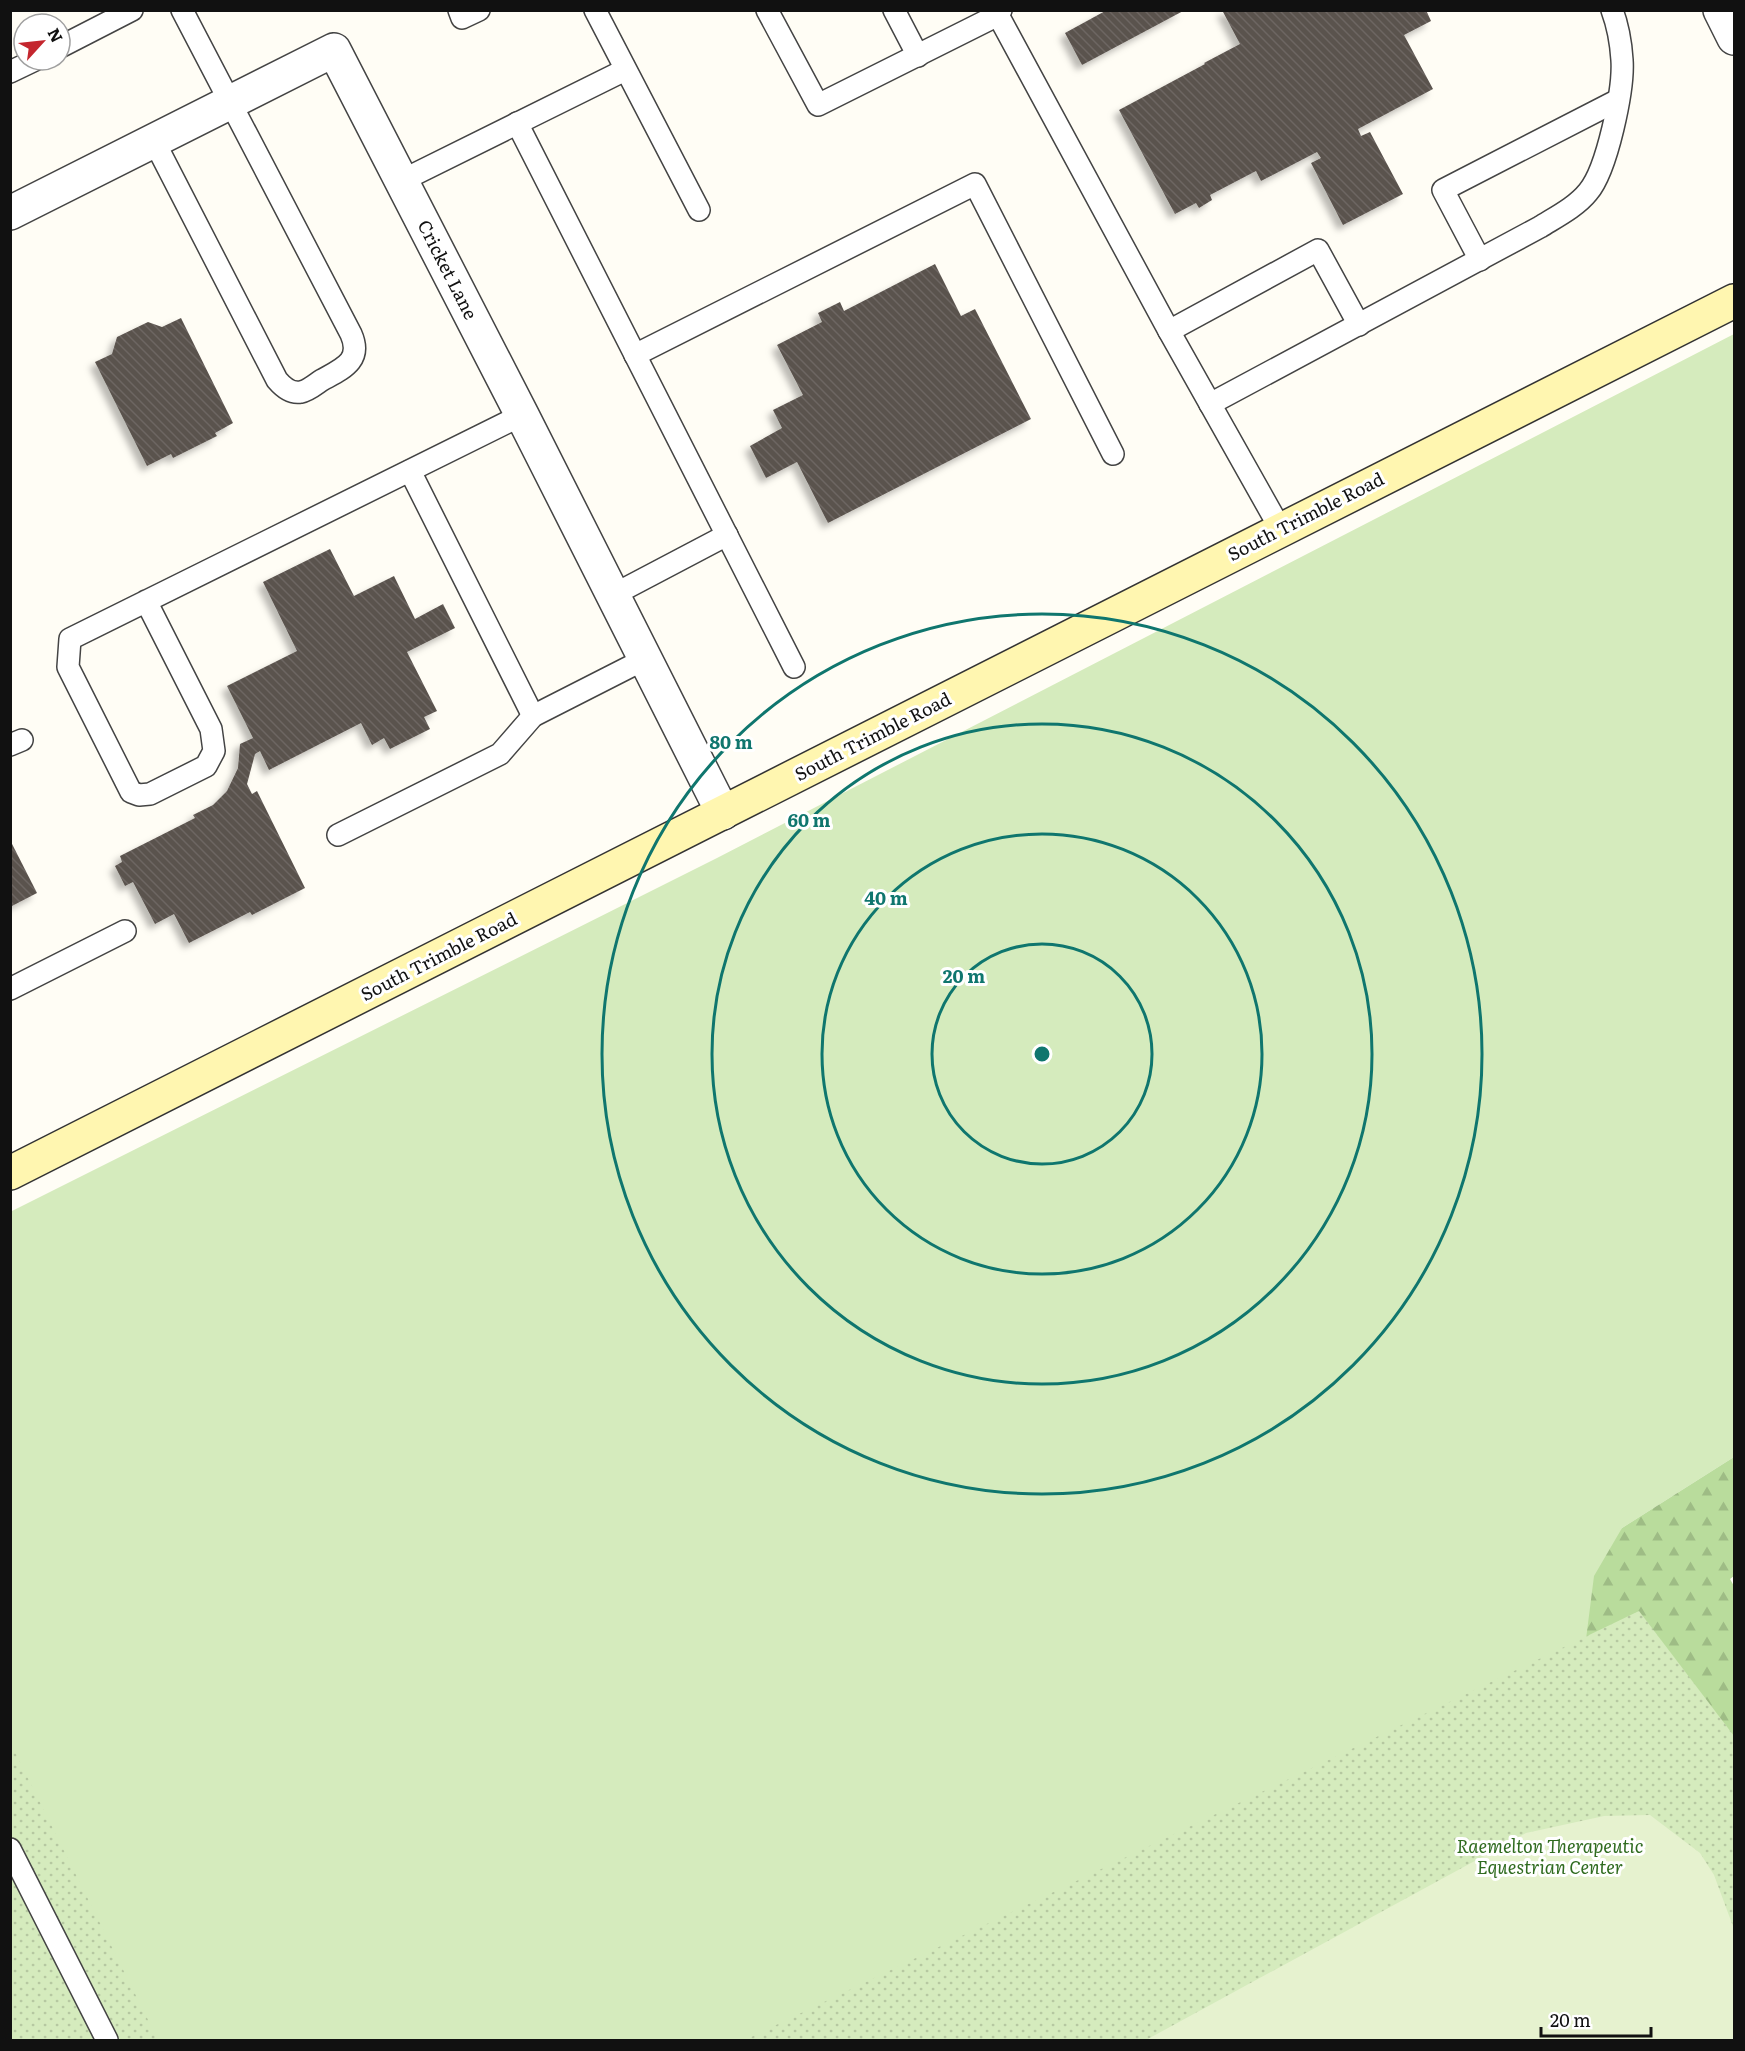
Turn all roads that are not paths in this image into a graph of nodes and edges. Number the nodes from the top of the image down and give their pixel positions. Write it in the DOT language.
graph roads {
  1 [pos="132,10"];
  2 [pos="182,10"];
  3 [pos="459,10"];
  4 [pos="479,10"];
  5 [pos="595,10"];
  6 [pos="767,10"];
  7 [pos="894,10"];
  8 [pos="1612,10"];
  9 [pos="1720,10"];
  10 [pos="999,13"];
  11 [pos="1734,38"];
  12 [pos="72,41"];
  13 [pos="918,56"];
  14 [pos="625,70"];
  15 [pos="1618,100"];
  16 [pos="230,103"];
  17 [pos="517,123"];
  18 [pos="154,141"];
  19 [pos="401,181"];
  20 [pos="699,210"];
  21 [pos="10,213"];
  22 [pos="1480,260"];
  23 [pos="1734,301"];
  24 [pos="1359,325"];
  25 [pos="1169,331"];
  26 [pos="635,355"];
  27 [pos="1210,404"];
  28 [pos="522,415"];
  29 [pos="1113,454"];
  30 [pos="410,471"];
  31 [pos="1281,530"];
  32 [pos="727,535"];
  33 [pos="613,595"];
  34 [pos="146,601"];
  35 [pos="645,659"];
  36 [pos="794,667"];
  37 [pos="532,716"];
  38 [pos="723,813"];
  39 [pos="338,835"];
  40 [pos="125,931"];
  41 [pos="10,989"];
  42 [pos="10,1173"];
  43 [pos="10,1849"];
  44 [pos="107,2040"];
  1 -- 12 [label="lane"];
  2 -- 16 [label="lane"];
  3 -- 4 [label="lane"];
  5 -- 14 [label="lane"];
  6 -- 13 [label="lane"];
  7 -- 13 [label="lane"];
  8 -- 15 [label="lane"];
  9 -- 11 [label="street"];
  10 -- 13 [label="lane"];
  10 -- 25 [label="lane"];
  14 -- 17 [label="lane"];
  14 -- 20 [label="lane"];
  15 -- 22 [label="lane"];
  15 -- 22 [label="lane"];
  16 -- 18 [label="street, Cricket Lane"];
  16 -- 18 [label="lane"];
  16 -- 19 [label="street, Cricket Lane"];
  17 -- 19 [label="lane"];
  17 -- 26 [label="lane"];
  18 -- 21 [label="street, Cricket Lane"];
  19 -- 28 [label="street, Cricket Lane"];
  22 -- 24 [label="lane"];
  23 -- 31 [label="main road, South Trimble Road"];
  24 -- 25 [label="lane"];
  24 -- 27 [label="lane"];
  25 -- 27 [label="lane"];
  26 -- 29 [label="lane"];
  26 -- 32 [label="lane"];
  27 -- 31 [label="lane"];
  28 -- 30 [label="lane"];
  28 -- 33 [label="street, Cricket Lane"];
  30 -- 34 [label="lane"];
  30 -- 37 [label="lane"];
  31 -- 38 [label="main road, South Trimble Road"];
  32 -- 33 [label="lane"];
  32 -- 36 [label="lane"];
  33 -- 35 [label="street, Cricket Lane"];
  34 -- 34 [label="lane"];
  35 -- 37 [label="lane"];
  35 -- 38 [label="street, Cricket Lane"];
  37 -- 39 [label="lane"];
  38 -- 42 [label="main road, South Trimble Road"];
  40 -- 41 [label="lane"];
  43 -- 44 [label="lane"];
}
